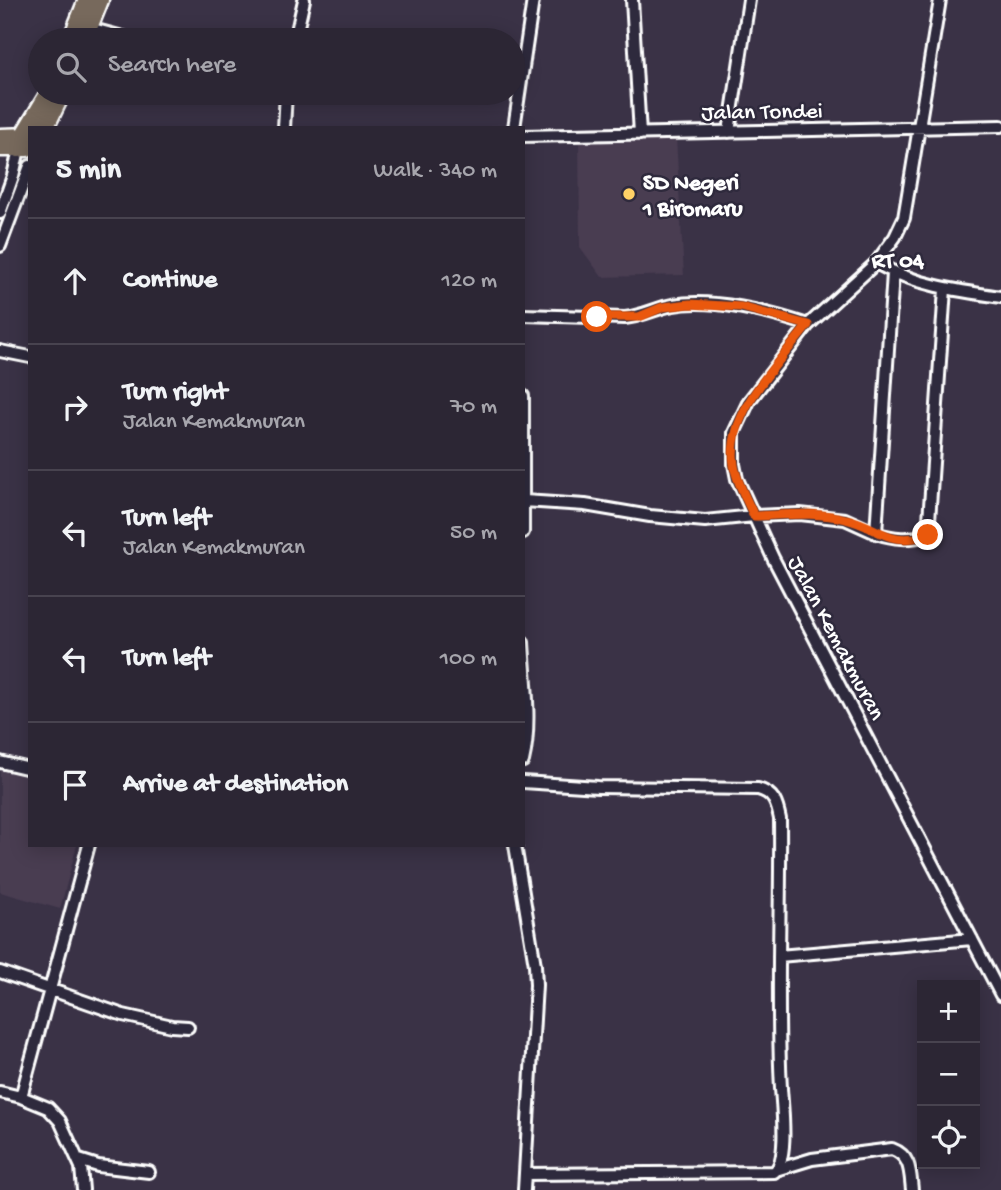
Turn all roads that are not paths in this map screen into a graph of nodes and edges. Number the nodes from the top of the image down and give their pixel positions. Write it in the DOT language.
graph roads {
  1 [pos="87,0"];
  2 [pos="100,0"];
  3 [pos="304,0"];
  4 [pos="533,0"];
  5 [pos="632,0"];
  6 [pos="749,0"];
  7 [pos="940,0"];
  8 [pos="76,28"];
  9 [pos="89,28"];
  10 [pos="298,28"];
  11 [pos="525,54"];
  12 [pos="43,105"];
  13 [pos="56,105"];
  14 [pos="285,105"];
  15 [pos="517,105"];
  16 [pos="33,126"];
  17 [pos="46,126"];
  18 [pos="284,126"];
  19 [pos="514,126"];
  20 [pos="1001,126"];
  21 [pos="918,127"];
  22 [pos="729,132"];
  23 [pos="640,134"];
  24 [pos="525,136"];
  25 [pos="0,137"];
  26 [pos="25,142"];
  27 [pos="0,148"];
  28 [pos="28,171"];
  29 [pos="0,213"];
  30 [pos="0,246"];
  31 [pos="876,263"];
  32 [pos="894,273"];
  33 [pos="945,289"];
  34 [pos="1001,297"];
  35 [pos="525,315"];
  36 [pos="808,325"];
  37 [pos="0,352"];
  38 [pos="28,357"];
  39 [pos="525,501"];
  40 [pos="754,516"];
  41 [pos="876,533"];
  42 [pos="525,686"];
  43 [pos="525,733"];
  44 [pos="0,762"];
  45 [pos="28,769"];
  46 [pos="525,782"];
  47 [pos="88,847"];
  48 [pos="515,847"];
  49 [pos="972,939"];
  50 [pos="779,956"];
  51 [pos="0,972"];
  52 [pos="48,990"];
  53 [pos="1001,995"];
  54 [pos="188,1027"];
  55 [pos="0,1092"];
  56 [pos="21,1097"];
  57 [pos="79,1160"];
  58 [pos="779,1169"];
  59 [pos="149,1172"];
  60 [pos="525,1174"];
  61 [pos="83,1190"];
  62 [pos="524,1190"];
  63 [pos="912,1190"];
  1 -- 8 [label="main road"];
  2 -- 9 [label="main road"];
  3 -- 10 [label="street"];
  4 -- 11 [label="street"];
  5 -- 23 [label="street"];
  6 -- 22 [label="street"];
  7 -- 21 [label="street, Jalan Kemakmuran"];
  12 -- 16 [label="main road"];
  13 -- 17 [label="main road"];
  14 -- 18 [label="street"];
  15 -- 19 [label="street"];
  20 -- 21 [label="street, Jalan Tondei"];
  21 -- 22 [label="street, Jalan Tondei"];
  21 -- 31 [label="street, Jalan Kemakmuran"];
  22 -- 23 [label="street, Jalan Tondei"];
  23 -- 24 [label="street, Jalan Tondei"];
  25 -- 26 [label="main road"];
  26 -- 27 [label="main road"];
  26 -- 29 [label="street"];
  28 -- 30 [label="street"];
  31 -- 32 [label="street"];
  31 -- 36 [label="street, Jalan Kemakmuran"];
  32 -- 33 [label="street"];
  32 -- 41 [label="street"];
  33 -- 34 [label="street"];
  33 -- 41 [label="street"];
  35 -- 36 [label="street"];
  36 -- 40 [label="street, Jalan Kemakmuran"];
  37 -- 38 [label="street"];
  39 -- 40 [label="street"];
  40 -- 41 [label="street"];
  40 -- 49 [label="street, Jalan Kemakmuran"];
  42 -- 43 [label="street"];
  44 -- 45 [label="street"];
  46 -- 50 [label="street"];
  47 -- 52 [label="street"];
  48 -- 60 [label="street"];
  49 -- 50 [label="street"];
  49 -- 53 [label="street, Jalan Kemakmuran"];
  50 -- 58 [label="street"];
  51 -- 52 [label="street"];
  52 -- 54 [label="street"];
  52 -- 56 [label="street"];
  55 -- 56 [label="street"];
  56 -- 57 [label="street"];
  57 -- 59 [label="street"];
  57 -- 61 [label="street"];
  58 -- 60 [label="street"];
  58 -- 63 [label="street"];
  60 -- 62 [label="street"];
}
